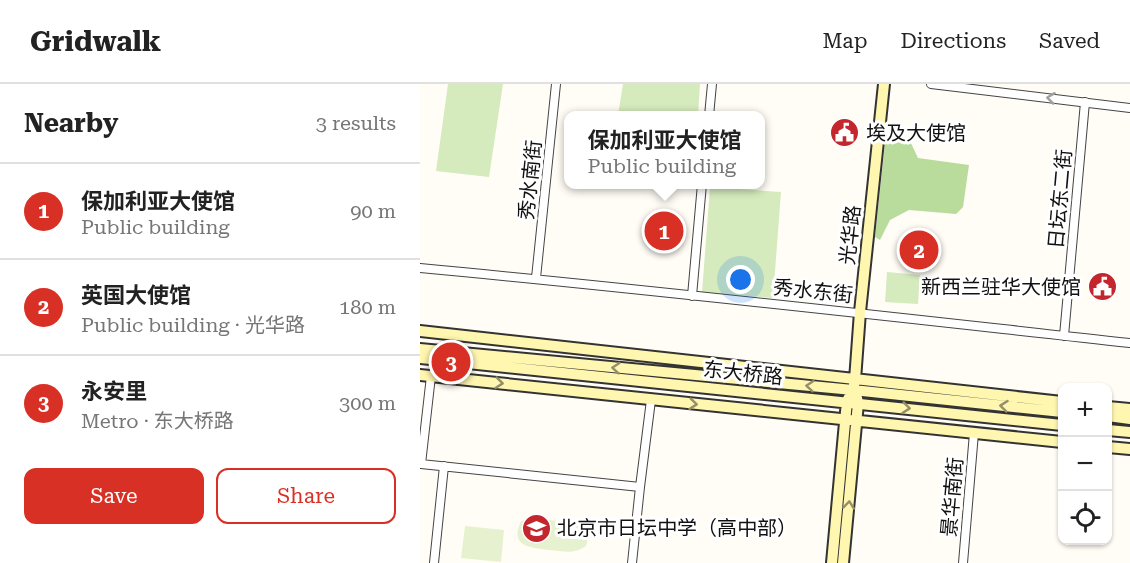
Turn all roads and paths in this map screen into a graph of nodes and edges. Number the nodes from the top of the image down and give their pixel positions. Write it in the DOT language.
graph roads {
  1 [pos="556,84"];
  2 [pos="712,84"];
  3 [pos="884,84"];
  4 [pos="931,84"];
  5 [pos="1085,102"];
  6 [pos="1130,108"];
  7 [pos="709,111"];
  8 [pos="702,189"];
  9 [pos="420,268"];
  10 [pos="536,278"];
  11 [pos="692,296"];
  12 [pos="860,312"];
  13 [pos="420,331"];
  14 [pos="434,333"];
  15 [pos="1064,336"];
  16 [pos="1130,343"];
  17 [pos="420,349"];
  18 [pos="460,353"];
  19 [pos="420,358"];
  20 [pos="425,375"];
  21 [pos="854,385"];
  22 [pos="651,400"];
  23 [pos="853,402"];
  24 [pos="1058,402"];
  25 [pos="1112,407"];
  26 [pos="1130,409"];
  27 [pos="1058,411"];
  28 [pos="1112,417"];
  29 [pos="1130,419"];
  30 [pos="852,421"];
  31 [pos="1058,425"];
  32 [pos="1112,430"];
  33 [pos="1130,432"];
  34 [pos="974,433"];
  35 [pos="1058,442"];
  36 [pos="1112,447"];
  37 [pos="1130,449"];
  38 [pos="444,466"];
  39 [pos="640,487"];
  40 [pos="434,563"];
  41 [pos="632,563"];
  42 [pos="832,563"];
  43 [pos="843,563"];
  44 [pos="963,563"];
  1 -- 10 [label="street, 秀水南街"];
  2 -- 7 [label="street"];
  3 -- 12 [label="main road, 光华路"];
  5 -- 4 [label="street, one-way"];
  5 -- 6 [label="street"];
  5 -- 15 [label="street, 日坛东二街"];
  8 -- 11 [label="street"];
  9 -- 10 [label="street, 秀水东街"];
  10 -- 11 [label="street, 秀水东街"];
  11 -- 12 [label="street, 秀水东街"];
  12 -- 15 [label="street, 秀水东街"];
  12 -- 21 [label="main road, 光华路"];
  13 -- 14 [label="main road"];
  14 -- 18 [label="main road"];
  14 -- 21 [label="main road"];
  15 -- 16 [label="street, 秀水东街"];
  17 -- 18 [label="main road, 东大桥路"];
  21 -- 18 [label="main road, 东大桥路, one-way"];
  19 -- 23 [label="main road, 东大桥路"];
  20 -- 22 [label="main road, one-way"];
  20 -- 38 [label="street"];
  21 -- 23 [label="main road, 光华路"];
  21 -- 24 [label="main road"];
  27 -- 21 [label="main road, 东大桥路, one-way"];
  22 -- 30 [label="main road, one-way"];
  22 -- 39 [label="street"];
  23 -- 30 [label="main road, 光华路"];
  23 -- 31 [label="main road, 东大桥路, one-way"];
  25 -- 26 [label="main road"];
  28 -- 29 [label="main road"];
  30 -- 34 [label="main road"];
  30 -- 42 [label="main road, 光华路"];
  43 -- 30 [label="main road, 光华路, one-way"];
  32 -- 33 [label="main road"];
  34 -- 35 [label="main road"];
  34 -- 44 [label="street, 景华南街"];
  36 -- 37 [label="main road"];
  38 -- 39 [label="street"];
  38 -- 40 [label="street"];
  39 -- 41 [label="street"];
}
